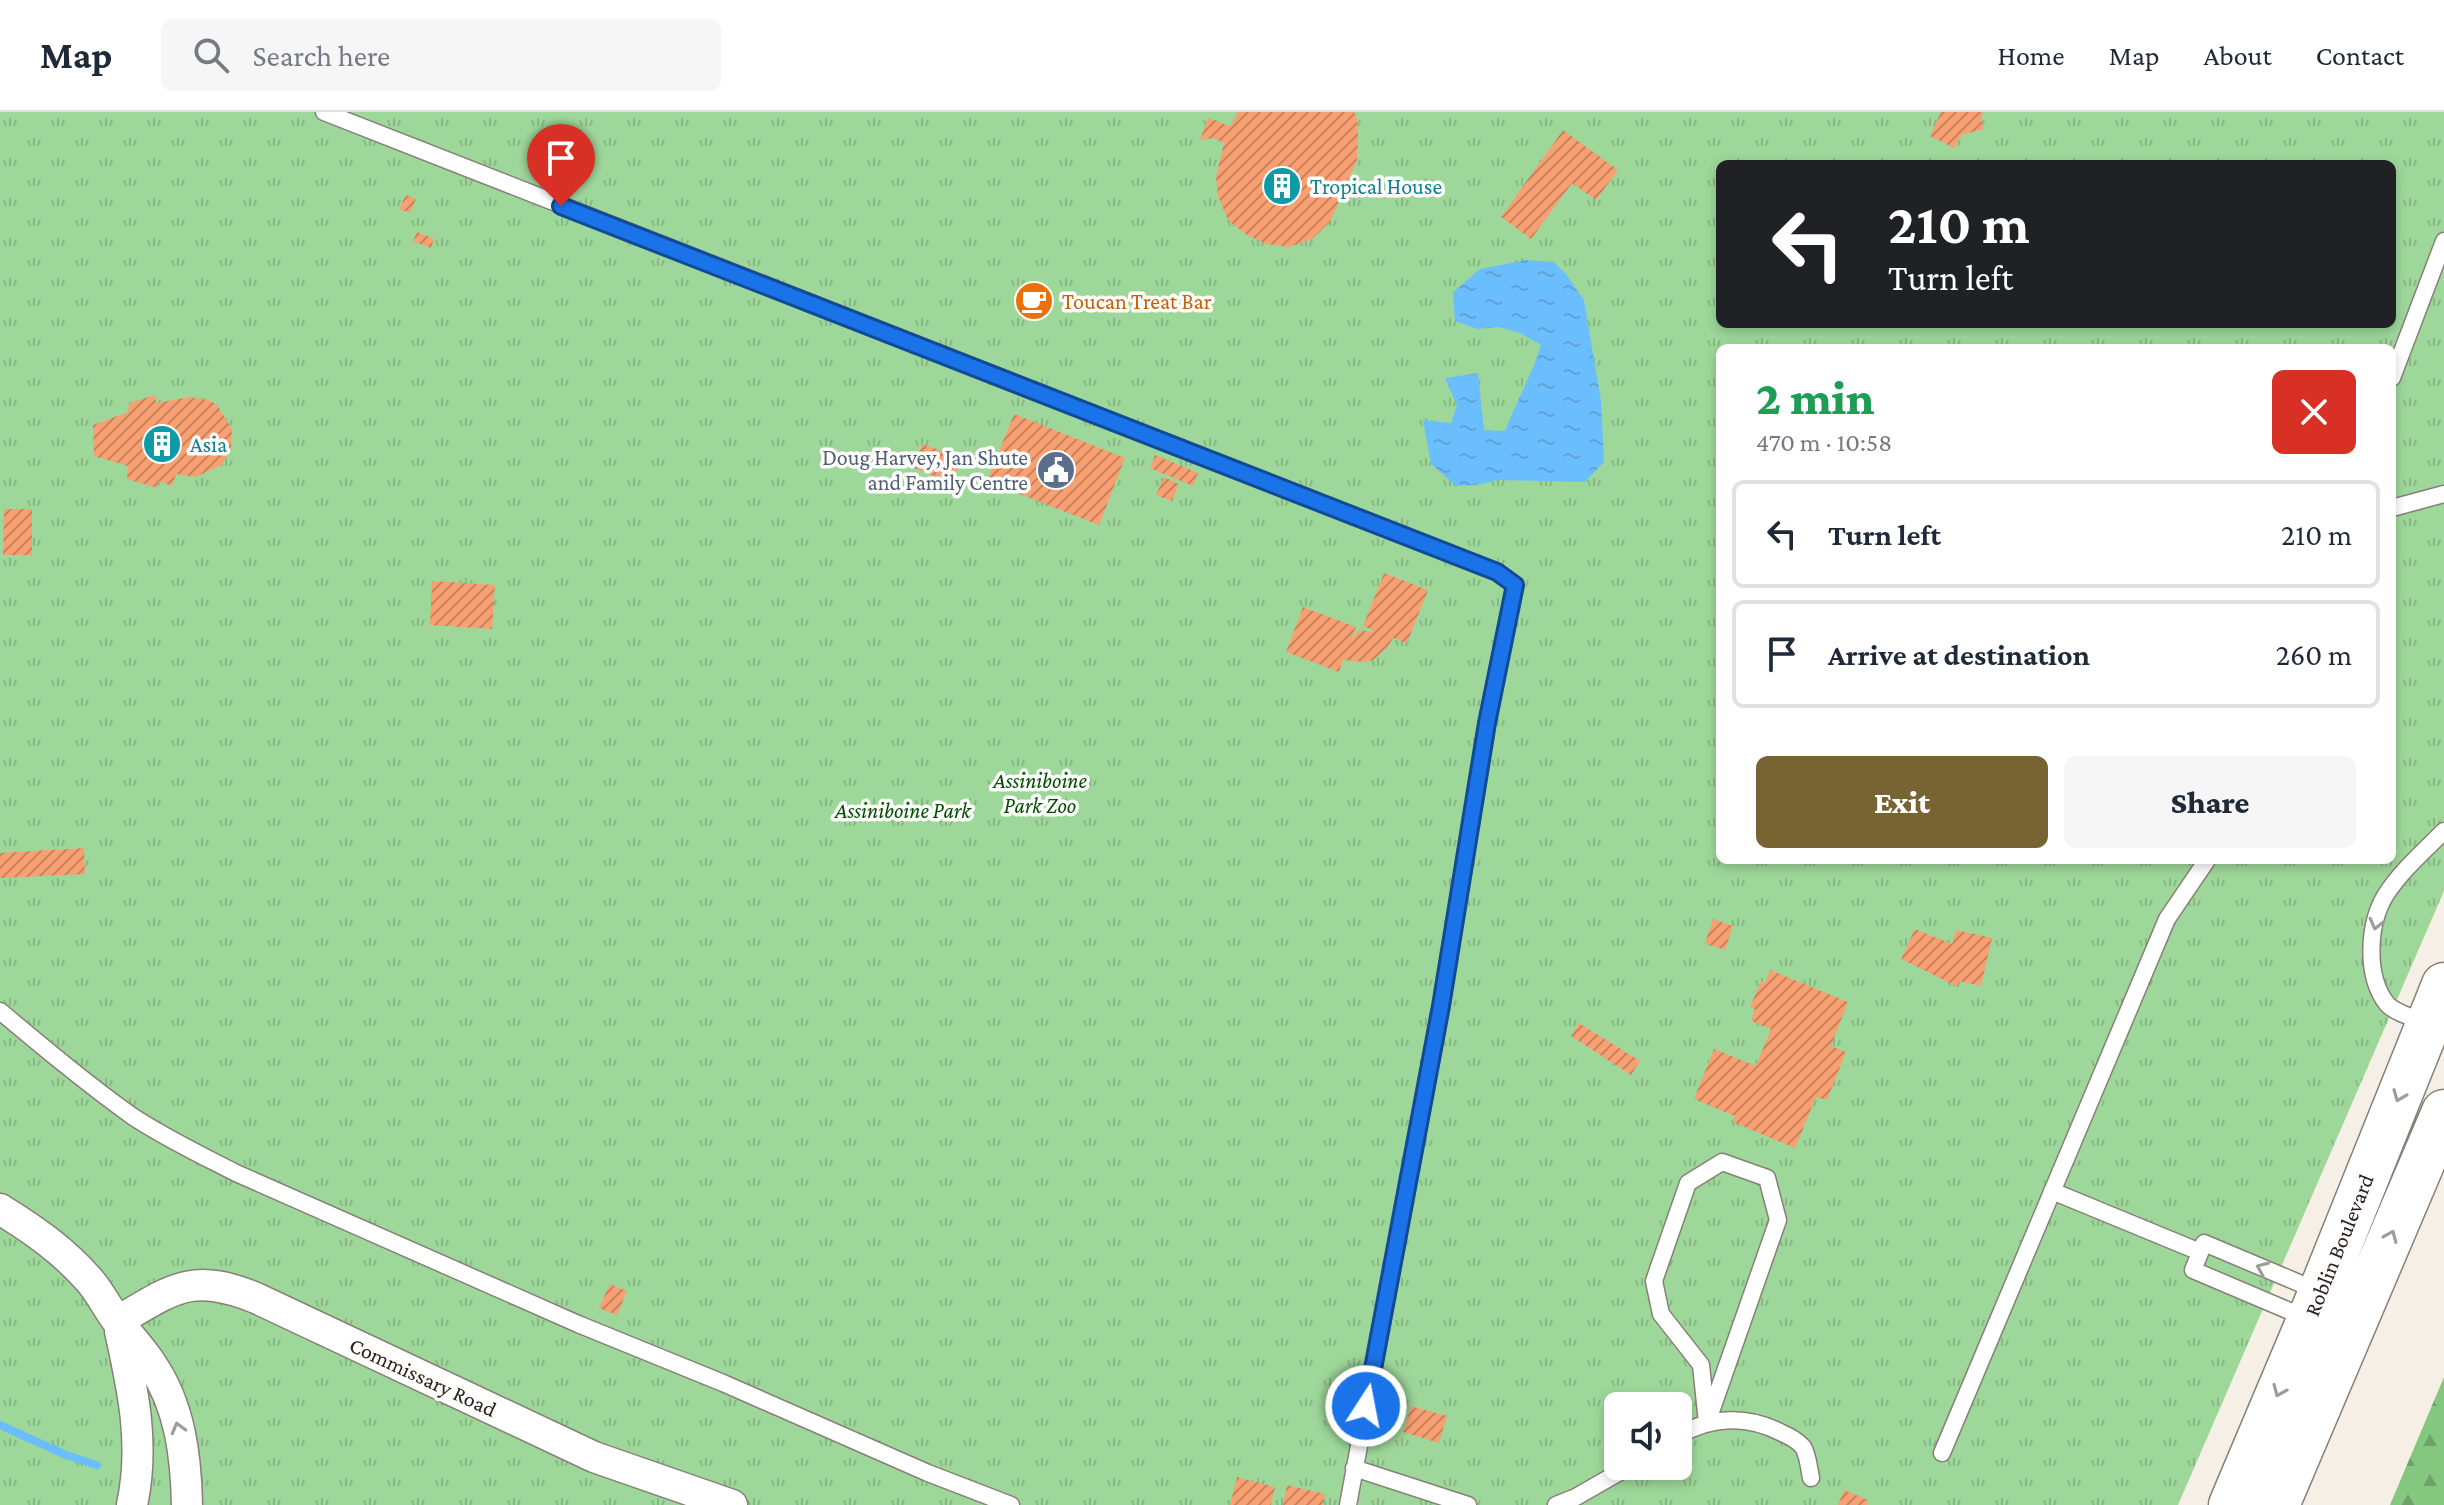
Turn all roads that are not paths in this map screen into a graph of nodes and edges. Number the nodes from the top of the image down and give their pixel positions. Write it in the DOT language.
graph roads {
  1 [pos="324,112"];
  2 [pos="2444,241"];
  3 [pos="2396,367"];
  4 [pos="2444,494"];
  5 [pos="2396,507"];
  6 [pos="2444,831"];
  7 [pos="2204,864"];
  8 [pos="0,1011"];
  9 [pos="2439,1011"];
  10 [pos="2444,1112"];
  11 [pos="2052,1191"];
  12 [pos="0,1209"];
  13 [pos="2202,1247"];
  14 [pos="2335,1314"];
  15 [pos="118,1321"];
  16 [pos="1707,1423"];
  17 [pos="1692,1430"];
  18 [pos="1942,1453"];
  19 [pos="1354,1468"];
  20 [pos="1811,1478"];
  21 [pos="1606,1480"];
  22 [pos="132,1505"];
  23 [pos="187,1505"];
  24 [pos="732,1505"];
  25 [pos="1011,1505"];
  26 [pos="1348,1505"];
  27 [pos="1468,1505"];
  28 [pos="1556,1505"];
  29 [pos="2231,1505"];
  30 [pos="2277,1505"];
  1 -- 19 [label="lane"];
  2 -- 3 [label="lane"];
  4 -- 5 [label="lane"];
  6 -- 9 [label="lane, one-way"];
  7 -- 11 [label="lane"];
  8 -- 25 [label="lane"];
  9 -- 14 [label="main road, Roblin Boulevard, one-way"];
  14 -- 10 [label="main road, Roblin Boulevard, one-way"];
  11 -- 13 [label="lane"];
  11 -- 18 [label="lane"];
  12 -- 15 [label="street"];
  14 -- 13 [label="lane, one-way"];
  13 -- 14 [label="lane"];
  14 -- 29 [label="main road, Roblin Boulevard, one-way"];
  14 -- 30 [label="main road, Roblin Boulevard"];
  15 -- 22 [label="street"];
  23 -- 15 [label="street, one-way"];
  15 -- 24 [label="street, Commissary Road"];
  16 -- 16 [label="lane"];
  16 -- 17 [label="lane"];
  16 -- 20 [label="lane"];
  19 -- 26 [label="lane"];
  19 -- 27 [label="lane"];
  21 -- 28 [label="lane"];
}
